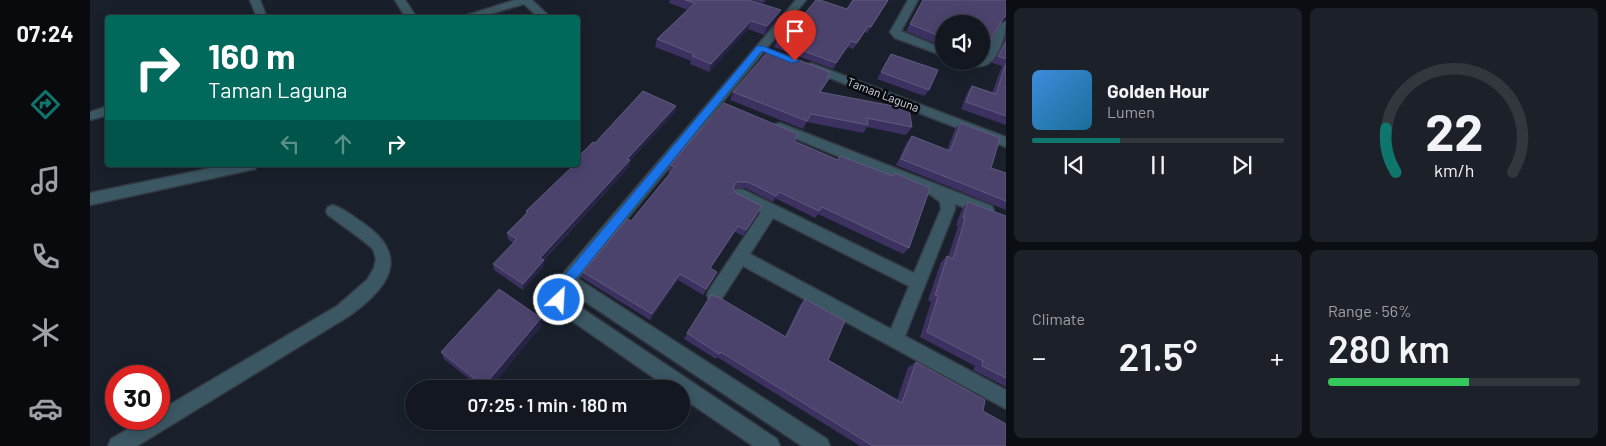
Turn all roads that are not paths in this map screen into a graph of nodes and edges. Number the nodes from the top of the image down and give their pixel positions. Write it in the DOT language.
graph roads {
  1 [pos="255,0"];
  2 [pos="400,0"];
  3 [pos="526,0"];
  4 [pos="801,0"];
  5 [pos="913,0"];
  6 [pos="261,15"];
  7 [pos="410,15"];
  8 [pos="474,15"];
  9 [pos="543,15"];
  10 [pos="1006,24"];
  11 [pos="935,50"];
  12 [pos="990,55"];
  13 [pos="797,62"];
  14 [pos="716,101"];
  15 [pos="734,108"];
  16 [pos="105,111"];
  17 [pos="90,116"];
  18 [pos="771,124"];
  19 [pos="1006,142"];
  20 [pos="240,167"];
  21 [pos="940,192"];
  22 [pos="739,194"];
  23 [pos="90,198"];
  24 [pos="770,210"];
  25 [pos="333,211"];
  26 [pos="1002,216"];
  27 [pos="741,257"];
  28 [pos="567,281"];
  29 [pos="919,283"];
  30 [pos="715,295"];
  31 [pos="895,340"];
  32 [pos="1006,400"];
  33 [pos="118,446"];
  34 [pos="770,446"];
  35 [pos="820,446"];
  1 -- 6 [label="street"];
  2 -- 7 [label="street"];
  3 -- 8 [label="street"];
  3 -- 9 [label="street"];
  4 -- 14 [label="street"];
  5 -- 11 [label="street"];
  10 -- 12 [label="street"];
  13 -- 19 [label="street, Taman Laguna"];
  14 -- 15 [label="street"];
  14 -- 28 [label="street"];
  16 -- 17 [label="street"];
  18 -- 21 [label="street"];
  20 -- 23 [label="street"];
  21 -- 26 [label="street"];
  21 -- 29 [label="street"];
  22 -- 24 [label="street"];
  24 -- 27 [label="street"];
  24 -- 29 [label="street"];
  25 -- 33 [label="street"];
  27 -- 30 [label="street"];
  27 -- 31 [label="street"];
  28 -- 34 [label="street"];
  28 -- 35 [label="street"];
  29 -- 31 [label="street"];
  31 -- 32 [label="street"];
}
